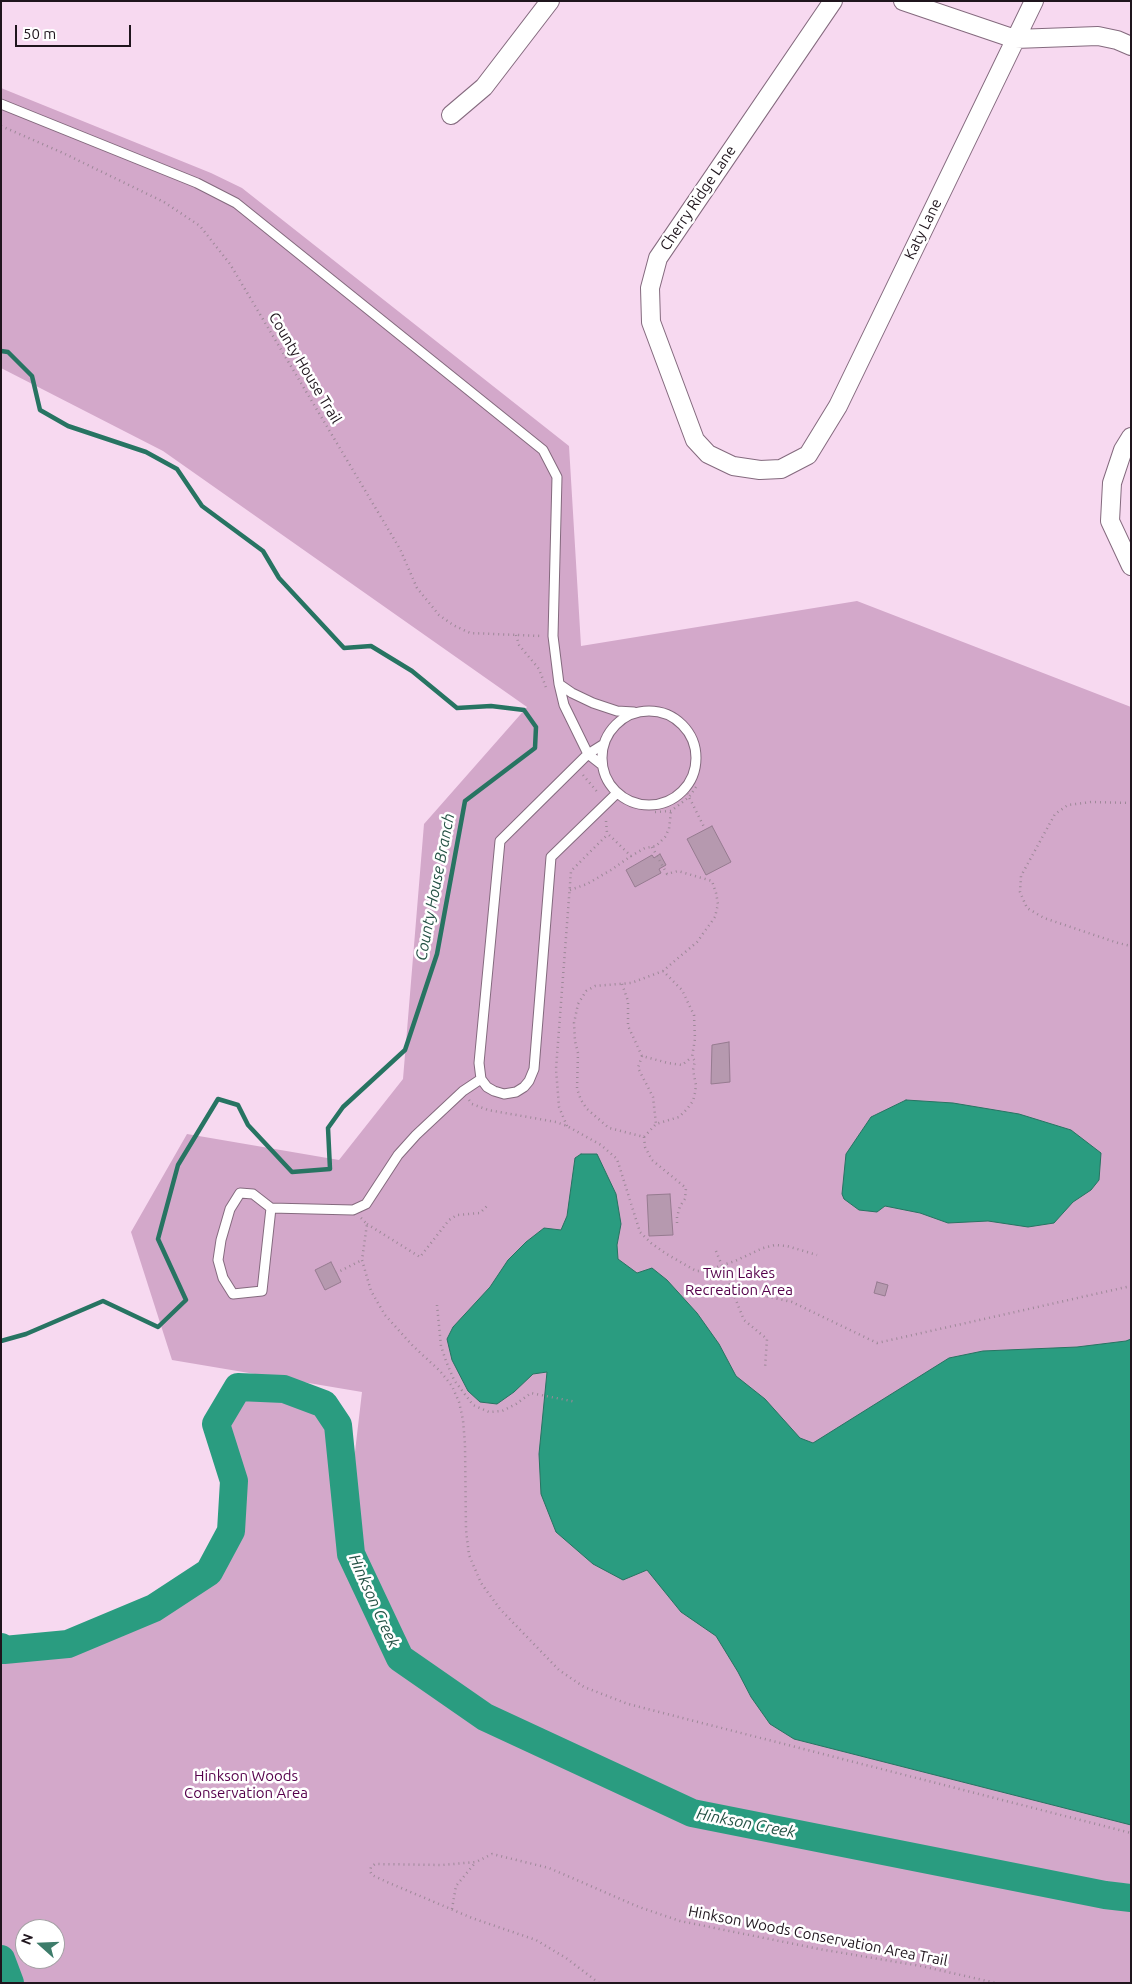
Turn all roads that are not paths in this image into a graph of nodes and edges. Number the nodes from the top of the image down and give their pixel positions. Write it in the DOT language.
graph roads {
  1 [pos="550,1"];
  2 [pos="833,1"];
  3 [pos="903,1"];
  4 [pos="1034,1"];
  5 [pos="1015,39"];
  6 [pos="1131,46"];
  7 [pos="1,104"];
  8 [pos="450,115"];
  9 [pos="1131,437"];
  10 [pos="808,454"];
  11 [pos="1131,566"];
  12 [pos="559,684"];
  13 [pos="637,712"];
  14 [pos="604,744"];
  15 [pos="588,754"];
  16 [pos="602,765"];
  17 [pos="617,793"];
  18 [pos="481,1079"];
  19 [pos="271,1208"];
  1 -- 8 [label="street"];
  2 -- 10 [label="street, Cherry Ridge Lane"];
  3 -- 5 [label="street"];
  4 -- 5 [label="street, Katy Lane"];
  5 -- 6 [label="street"];
  5 -- 10 [label="street, Katy Lane"];
  7 -- 12 [label="lane"];
  9 -- 11 [label="street"];
  12 -- 13 [label="lane"];
  12 -- 15 [label="lane"];
  13 -- 14 [label="lane"];
  13 -- 17 [label="lane"];
  14 -- 15 [label="lane"];
  14 -- 16 [label="lane"];
  15 -- 16 [label="lane"];
  15 -- 18 [label="lane"];
  16 -- 17 [label="lane"];
  17 -- 18 [label="lane"];
  18 -- 19 [label="lane"];
  19 -- 19 [label="lane"];
}
